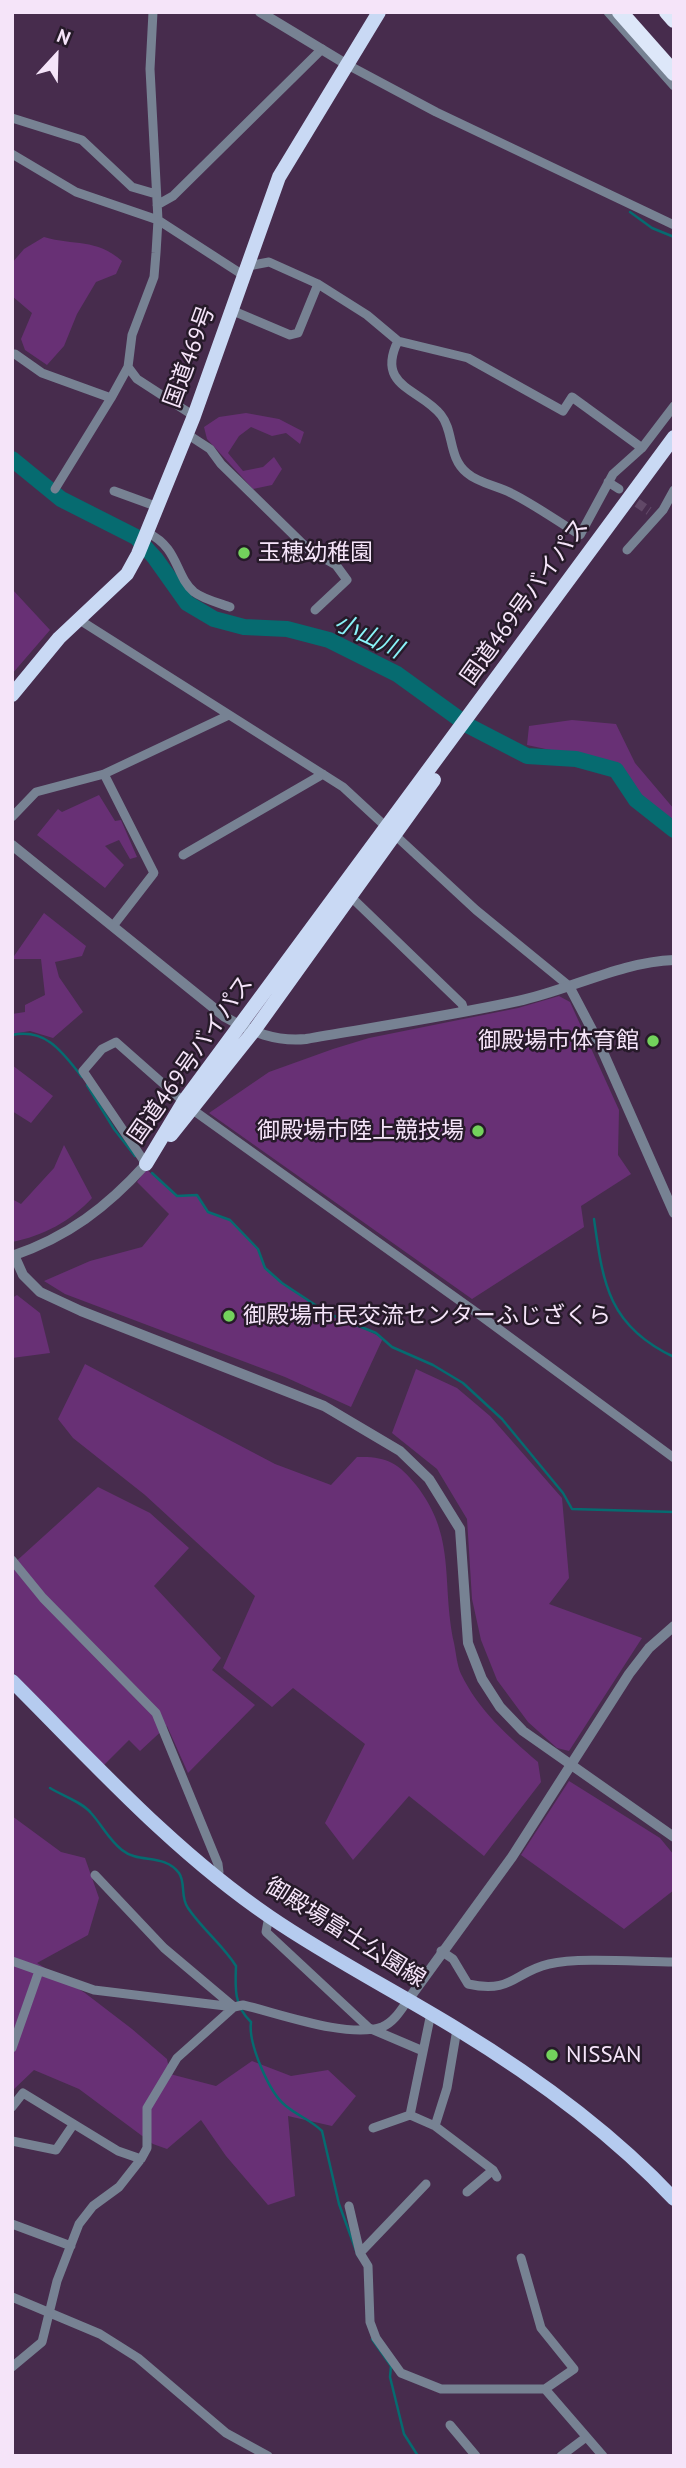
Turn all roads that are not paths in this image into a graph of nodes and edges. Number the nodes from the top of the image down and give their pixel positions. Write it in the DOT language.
graph roads {
  1 [pos="153,12"];
  2 [pos="260,12"];
  3 [pos="379,12"];
  4 [pos="608,12"];
  5 [pos="620,12"];
  6 [pos="667,12"];
  7 [pos="674,20"];
  8 [pos="322,50"];
  9 [pos="346,64"];
  10 [pos="674,72"];
  11 [pos="674,86"];
  12 [pos="12,118"];
  13 [pos="12,154"];
  14 [pos="156,194"];
  15 [pos="157,205"];
  16 [pos="159,220"];
  17 [pos="674,225"];
  18 [pos="245,271"];
  19 [pos="318,284"];
  20 [pos="231,310"];
  21 [pos="398,341"];
  22 [pos="15,354"];
  23 [pos="128,367"];
  24 [pos="111,398"];
  25 [pos="674,406"];
  26 [pos="194,416"];
  27 [pos="187,434"];
  28 [pos="674,437"];
  29 [pos="642,448"];
  30 [pos="674,451"];
  31 [pos="608,482"];
  32 [pos="55,489"];
  33 [pos="619,489"];
  34 [pos="674,490"];
  35 [pos="114,491"];
  36 [pos="158,506"];
  37 [pos="144,541"];
  38 [pos="627,550"];
  39 [pos="230,607"];
  40 [pos="315,610"];
  41 [pos="78,619"];
  42 [pos="12,695"];
  43 [pos="229,715"];
  44 [pos="475,715"];
  45 [pos="104,774"];
  46 [pos="323,774"];
  47 [pos="12,817"];
  48 [pos="392,830"];
  49 [pos="12,845"];
  50 [pos="183,855"];
  51 [pos="350,896"];
  52 [pos="113,926"];
  53 [pos="674,960"];
  54 [pos="569,986"];
  55 [pos="464,1010"];
  56 [pos="247,1029"];
  57 [pos="189,1106"];
  58 [pos="146,1164"];
  59 [pos="674,1213"];
  60 [pos="13,1255"];
  61 [pos="674,1458"];
  62 [pos="12,1560"];
  63 [pos="674,1626"];
  64 [pos="12,1681"];
  65 [pos="570,1764"];
  66 [pos="674,1837"];
  67 [pos="95,1875"];
  68 [pos="215,1877"];
  69 [pos="269,1916"];
  70 [pos="441,1951"];
  71 [pos="12,1961"];
  72 [pos="674,1962"];
  73 [pos="39,1971"];
  74 [pos="408,2000"];
  75 [pos="234,2007"];
  76 [pos="431,2013"];
  77 [pos="369,2028"];
  78 [pos="457,2029"];
  79 [pos="12,2048"];
  80 [pos="423,2051"];
  81 [pos="12,2107"];
  82 [pos="410,2115"];
  83 [pos="73,2125"];
  84 [pos="436,2126"];
  85 [pos="373,2128"];
  86 [pos="12,2141"];
  87 [pos="141,2159"];
  88 [pos="426,2184"];
  89 [pos="467,2192"];
  90 [pos="674,2199"];
  91 [pos="349,2206"];
  92 [pos="12,2224"];
  93 [pos="71,2246"];
  94 [pos="360,2253"];
  95 [pos="522,2258"];
  96 [pos="12,2297"];
  97 [pos="50,2315"];
  98 [pos="12,2367"];
  99 [pos="545,2389"];
  100 [pos="450,2425"];
  101 [pos="585,2438"];
  102 [pos="268,2456"];
  103 [pos="476,2456"];
  104 [pos="561,2456"];
  105 [pos="603,2456"];
  1 -- 14 [label="street"];
  2 -- 8 [label="street"];
  3 -- 9 [label="highway, 国道469号"];
  4 -- 11 [label="street"];
  5 -- 10 [label="highway"];
  6 -- 7 [label="highway"];
  8 -- 9 [label="street"];
  8 -- 15 [label="street"];
  9 -- 17 [label="street"];
  9 -- 18 [label="highway, 国道469号"];
  12 -- 14 [label="street"];
  13 -- 16 [label="street"];
  14 -- 15 [label="street"];
  15 -- 16 [label="street"];
  16 -- 18 [label="street"];
  16 -- 23 [label="street"];
  18 -- 19 [label="street"];
  18 -- 20 [label="highway, 国道469号"];
  19 -- 20 [label="street"];
  19 -- 21 [label="street"];
  20 -- 26 [label="highway, 国道469号"];
  21 -- 29 [label="street"];
  21 -- 31 [label="street"];
  22 -- 24 [label="street"];
  23 -- 24 [label="street"];
  23 -- 26 [label="street"];
  24 -- 32 [label="street"];
  25 -- 29 [label="street"];
  26 -- 27 [label="highway, 国道469号"];
  27 -- 36 [label="highway, 国道469号"];
  27 -- 40 [label="street"];
  28 -- 44 [label="highway, 国道469号バイパス"];
  29 -- 31 [label="street"];
  30 -- 44 [label="highway, 国道469号バイパス"];
  31 -- 33 [label="street"];
  34 -- 38 [label="street"];
  35 -- 36 [label="street"];
  36 -- 37 [label="highway, 国道469号"];
  37 -- 39 [label="street"];
  37 -- 41 [label="highway, 国道469号"];
  41 -- 42 [label="highway, 国道469号"];
  41 -- 43 [label="street"];
  43 -- 45 [label="street"];
  43 -- 46 [label="street"];
  44 -- 48 [label="highway, 国道469号バイパス"];
  45 -- 47 [label="street"];
  45 -- 52 [label="street"];
  46 -- 48 [label="street"];
  46 -- 50 [label="street"];
  48 -- 51 [label="highway, 国道469号バイパス"];
  48 -- 54 [label="street"];
  48 -- 56 [label="highway, 国道469号バイパス"];
  49 -- 52 [label="street"];
  51 -- 55 [label="street"];
  51 -- 56 [label="highway, 国道469号バイパス"];
  52 -- 56 [label="street"];
  53 -- 54 [label="street"];
  54 -- 55 [label="street"];
  54 -- 59 [label="street"];
  55 -- 56 [label="street"];
  56 -- 57 [label="highway, 国道469号バイパス"];
  57 -- 58 [label="highway, 国道469号バイパス"];
  57 -- 58 [label="street"];
  57 -- 61 [label="street"];
  58 -- 60 [label="street"];
  60 -- 65 [label="street"];
  62 -- 68 [label="street"];
  63 -- 65 [label="street"];
  64 -- 68 [label="main road, 御殿場富士公園線"];
  65 -- 66 [label="street"];
  65 -- 70 [label="street"];
  67 -- 75 [label="street"];
  68 -- 69 [label="main road, 御殿場富士公園線"];
  69 -- 74 [label="main road, 御殿場富士公園線"];
  69 -- 77 [label="street"];
  70 -- 72 [label="street"];
  70 -- 74 [label="street"];
  71 -- 73 [label="street"];
  73 -- 75 [label="street"];
  73 -- 79 [label="street"];
  74 -- 76 [label="main road, 御殿場富士公園線"];
  74 -- 77 [label="street"];
  75 -- 77 [label="street"];
  75 -- 87 [label="street"];
  76 -- 78 [label="main road, 御殿場富士公園線"];
  76 -- 80 [label="street"];
  77 -- 80 [label="street"];
  78 -- 84 [label="street"];
  78 -- 90 [label="main road, 御殿場富士公園線"];
  80 -- 82 [label="street"];
  81 -- 83 [label="street"];
  82 -- 84 [label="street"];
  82 -- 85 [label="street"];
  83 -- 86 [label="street"];
  83 -- 87 [label="street"];
  84 -- 89 [label="street"];
  87 -- 93 [label="street"];
  88 -- 94 [label="street"];
  91 -- 94 [label="street"];
  92 -- 93 [label="street"];
  93 -- 97 [label="street"];
  94 -- 99 [label="street"];
  95 -- 99 [label="street"];
  96 -- 97 [label="street"];
  97 -- 98 [label="street"];
  97 -- 102 [label="street"];
  99 -- 101 [label="street"];
  100 -- 103 [label="street"];
  101 -- 104 [label="street"];
  101 -- 105 [label="street"];
}
